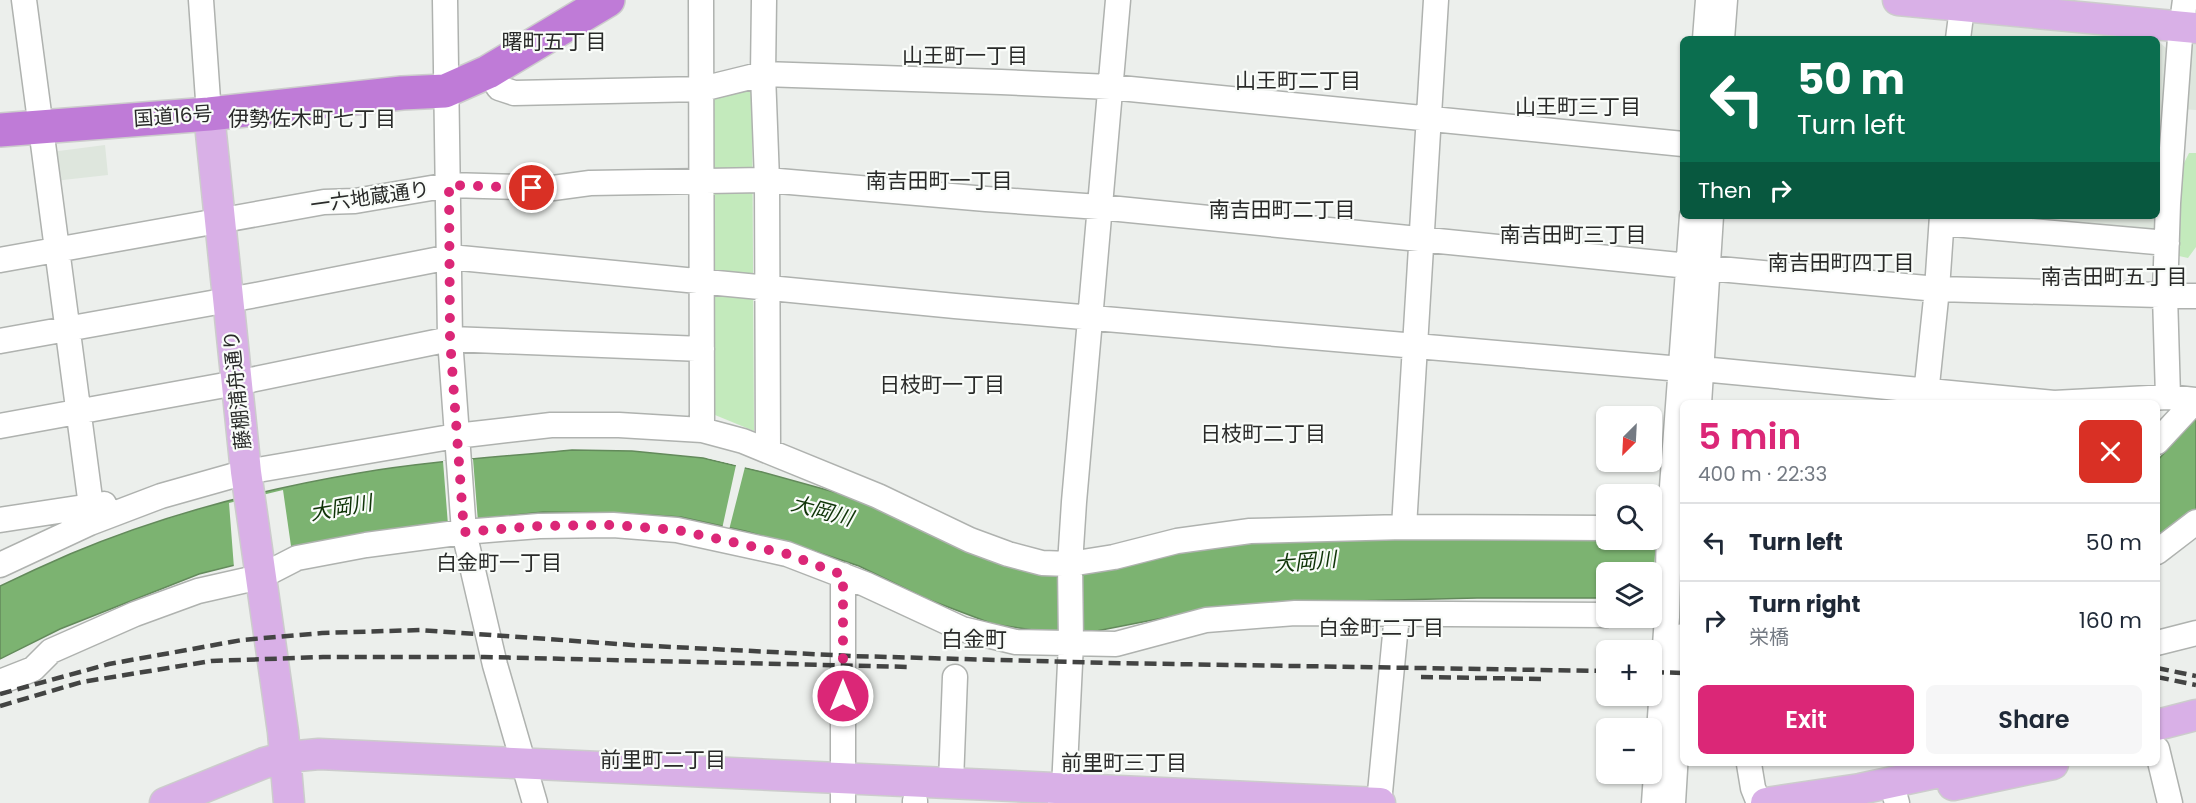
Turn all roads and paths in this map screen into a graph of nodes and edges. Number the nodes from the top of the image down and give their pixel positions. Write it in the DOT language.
graph roads {
  1 [pos="24,0"];
  2 [pos="201,0"];
  3 [pos="445,0"];
  4 [pos="566,0"];
  5 [pos="609,0"];
  6 [pos="701,0"];
  7 [pos="764,0"];
  8 [pos="1118,0"];
  9 [pos="1436,0"];
  10 [pos="1708,0"];
  11 [pos="1725,0"];
  12 [pos="1898,0"];
  13 [pos="2102,0"];
  14 [pos="1963,3"];
  15 [pos="2189,15"];
  16 [pos="1705,36"];
  17 [pos="1722,36"];
  18 [pos="1958,36"];
  19 [pos="488,72"];
  20 [pos="763,74"];
  21 [pos="445,81"];
  22 [pos="1110,87"];
  23 [pos="702,89"];
  24 [pos="208,103"];
  25 [pos="0,112"];
  26 [pos="40,117"];
  27 [pos="1428,119"];
  28 [pos="0,130"];
  29 [pos="1680,144"];
  30 [pos="767,180"];
  31 [pos="701,182"];
  32 [pos="449,185"];
  33 [pos="1099,207"];
  34 [pos="1692,219"];
  35 [pos="1710,219"];
  36 [pos="1942,219"];
  37 [pos="219,220"];
  38 [pos="1422,239"];
  39 [pos="2167,243"];
  40 [pos="58,251"];
  41 [pos="450,257"];
  42 [pos="0,260"];
  43 [pos="1698,266"];
  44 [pos="702,280"];
  45 [pos="766,287"];
  46 [pos="1938,289"];
  47 [pos="2165,295"];
  48 [pos="2196,296"];
  49 [pos="228,300"];
  50 [pos="1090,318"];
  51 [pos="68,328"];
  52 [pos="450,339"];
  53 [pos="0,340"];
  54 [pos="1417,346"];
  55 [pos="702,349"];
  56 [pos="1691,369"];
  57 [pos="236,383"];
  58 [pos="1926,396"];
  59 [pos="2168,397"];
  60 [pos="1687,400"];
  61 [pos="1698,400"];
  62 [pos="1999,400"];
  63 [pos="2111,400"];
  64 [pos="2196,400"];
  65 [pos="78,410"];
  66 [pos="0,426"];
  67 [pos="702,430"];
  68 [pos="2160,439"];
  69 [pos="1680,445"];
  70 [pos="457,448"];
  71 [pos="768,450"];
  72 [pos="246,472"];
  73 [pos="90,515"];
  74 [pos="0,520"];
  75 [pos="2196,522"];
  76 [pos="1404,527"];
  77 [pos="464,528"];
  78 [pos="1596,528"];
  79 [pos="1668,528"];
  80 [pos="2160,550"];
  81 [pos="0,565"];
  82 [pos="1070,567"];
  83 [pos="843,575"];
  84 [pos="260,577"];
  85 [pos="1662,587"];
  86 [pos="1397,614"];
  87 [pos="1596,615"];
  88 [pos="1659,628"];
  89 [pos="2196,633"];
  90 [pos="1071,641"];
  91 [pos="2160,642"];
  92 [pos="955,677"];
  93 [pos="0,682"];
  94 [pos="1680,686"];
  95 [pos="2196,715"];
  96 [pos="2160,724"];
  97 [pos="2196,729"];
  98 [pos="2160,737"];
  99 [pos="2160,762"];
  100 [pos="1749,766"];
  101 [pos="1971,766"];
  102 [pos="2042,766"];
  103 [pos="288,779"];
  104 [pos="530,784"];
  105 [pos="844,792"];
  106 [pos="955,793"];
  107 [pos="1894,794"];
  108 [pos="1062,795"];
  109 [pos="915,802"];
  110 [pos="165,803"];
  111 [pos="205,803"];
  112 [pos="310,803"];
  113 [pos="1380,803"];
  114 [pos="1654,803"];
  115 [pos="1673,803"];
  116 [pos="1759,803"];
  117 [pos="1766,803"];
  118 [pos="1866,803"];
  119 [pos="2170,803"];
  1 -- 26 [label="street"];
  2 -- 24 [label="street, 藤棚浦舟通り"];
  3 -- 21 [label="street"];
  4 -- 21 [label="highway, 国道16号"];
  5 -- 19 [label="highway, 国道16号"];
  6 -- 23 [label="street"];
  7 -- 20 [label="street"];
  8 -- 22 [label="street"];
  9 -- 27 [label="street"];
  10 -- 16 [label="street"];
  11 -- 17 [label="street"];
  12 -- 14 [label="main road"];
  13 -- 15 [label="main road"];
  14 -- 15 [label="main road"];
  14 -- 18 [label="street"];
  15 -- 39 [label="street"];
  19 -- 21 [label="highway, 国道16号"];
  19 -- 23 [label="street"];
  20 -- 22 [label="street"];
  20 -- 23 [label="street"];
  20 -- 30 [label="street"];
  21 -- 24 [label="highway, 国道16号"];
  21 -- 32 [label="street"];
  22 -- 27 [label="street"];
  22 -- 33 [label="street"];
  23 -- 31 [label="street"];
  24 -- 26 [label="highway, 国道16号"];
  24 -- 37 [label="main road, 藤棚浦舟通り"];
  25 -- 26 [label="highway, 国道16号"];
  26 -- 28 [label="highway, 国道16号"];
  26 -- 40 [label="street"];
  27 -- 29 [label="street"];
  27 -- 38 [label="street"];
  30 -- 31 [label="street, 一六地蔵通り"];
  30 -- 33 [label="street, 一六地蔵通り"];
  30 -- 45 [label="street"];
  31 -- 32 [label="street, 一六地蔵通り"];
  31 -- 44 [label="street"];
  32 -- 37 [label="street, 一六地蔵通り"];
  32 -- 41 [label="street"];
  33 -- 38 [label="street, 一六地蔵通り"];
  33 -- 50 [label="street"];
  34 -- 43 [label="street"];
  35 -- 43 [label="street"];
  36 -- 39 [label="street"];
  36 -- 46 [label="street"];
  37 -- 40 [label="street, 一六地蔵通り"];
  37 -- 49 [label="main road, 藤棚浦舟通り"];
  38 -- 43 [label="street, 一六地蔵通り"];
  38 -- 54 [label="street"];
  39 -- 47 [label="street"];
  40 -- 42 [label="street, 一六地蔵通り"];
  40 -- 51 [label="street"];
  41 -- 44 [label="street"];
  41 -- 49 [label="street"];
  41 -- 52 [label="street"];
  43 -- 46 [label="street, 一六地蔵通り"];
  43 -- 56 [label="street"];
  44 -- 45 [label="street"];
  44 -- 55 [label="street"];
  45 -- 50 [label="street"];
  45 -- 71 [label="street"];
  46 -- 47 [label="street, 一六地蔵通り"];
  46 -- 58 [label="street"];
  47 -- 48 [label="street, 一六地蔵通り"];
  47 -- 59 [label="street"];
  49 -- 51 [label="street"];
  49 -- 57 [label="main road, 藤棚浦舟通り"];
  50 -- 54 [label="street"];
  50 -- 82 [label="street"];
  51 -- 53 [label="street"];
  51 -- 65 [label="street"];
  52 -- 55 [label="street"];
  52 -- 57 [label="street"];
  52 -- 70 [label="street"];
  54 -- 56 [label="street"];
  54 -- 76 [label="street"];
  55 -- 67 [label="street"];
  56 -- 58 [label="street"];
  56 -- 60 [label="street"];
  56 -- 61 [label="street"];
  57 -- 65 [label="street"];
  57 -- 72 [label="main road, 藤棚浦舟通り"];
  58 -- 62 [label="street"];
  59 -- 63 [label="street"];
  59 -- 64 [label="street"];
  64 -- 68 [label="street"];
  65 -- 66 [label="street"];
  65 -- 73 [label="street"];
  67 -- 70 [label="street"];
  67 -- 71 [label="street"];
  69 -- 79 [label="street"];
  70 -- 72 [label="street"];
  70 -- 77 [label="street"];
  71 -- 82 [label="street"];
  72 -- 73 [label="street"];
  72 -- 84 [label="main road, 藤棚浦舟通り"];
  73 -- 74 [label="street"];
  73 -- 81 [label="street"];
  75 -- 80 [label="street"];
  76 -- 78 [label="street"];
  76 -- 82 [label="street"];
  77 -- 83 [label="street"];
  77 -- 84 [label="street"];
  77 -- 104 [label="street"];
  79 -- 85 [label="street"];
  82 -- 90 [label="street"];
  83 -- 90 [label="street"];
  83 -- 105 [label="street"];
  84 -- 93 [label="street"];
  84 -- 103 [label="main road, 藤棚浦舟通り"];
  86 -- 87 [label="street"];
  86 -- 90 [label="street"];
  86 -- 113 [label="street"];
  88 -- 114 [label="street"];
  89 -- 91 [label="street"];
  90 -- 108 [label="street"];
  92 -- 106 [label="street"];
  94 -- 115 [label="street"];
  95 -- 96 [label="main road"];
  97 -- 98 [label="main road"];
  99 -- 119 [label="street"];
  100 -- 116 [label="street"];
  101 -- 107 [label="main road"];
  102 -- 107 [label="main road"];
  103 -- 104 [label="main road"];
  103 -- 110 [label="main road"];
  103 -- 111 [label="main road"];
  103 -- 112 [label="main road"];
  104 -- 105 [label="main road"];
  105 -- 106 [label="main road"];
  105 -- 109 [label="main road"];
  106 -- 108 [label="main road"];
  106 -- 109 [label="main road"];
  107 -- 117 [label="main road"];
  107 -- 118 [label="main road"];
  108 -- 113 [label="main road"];
}
